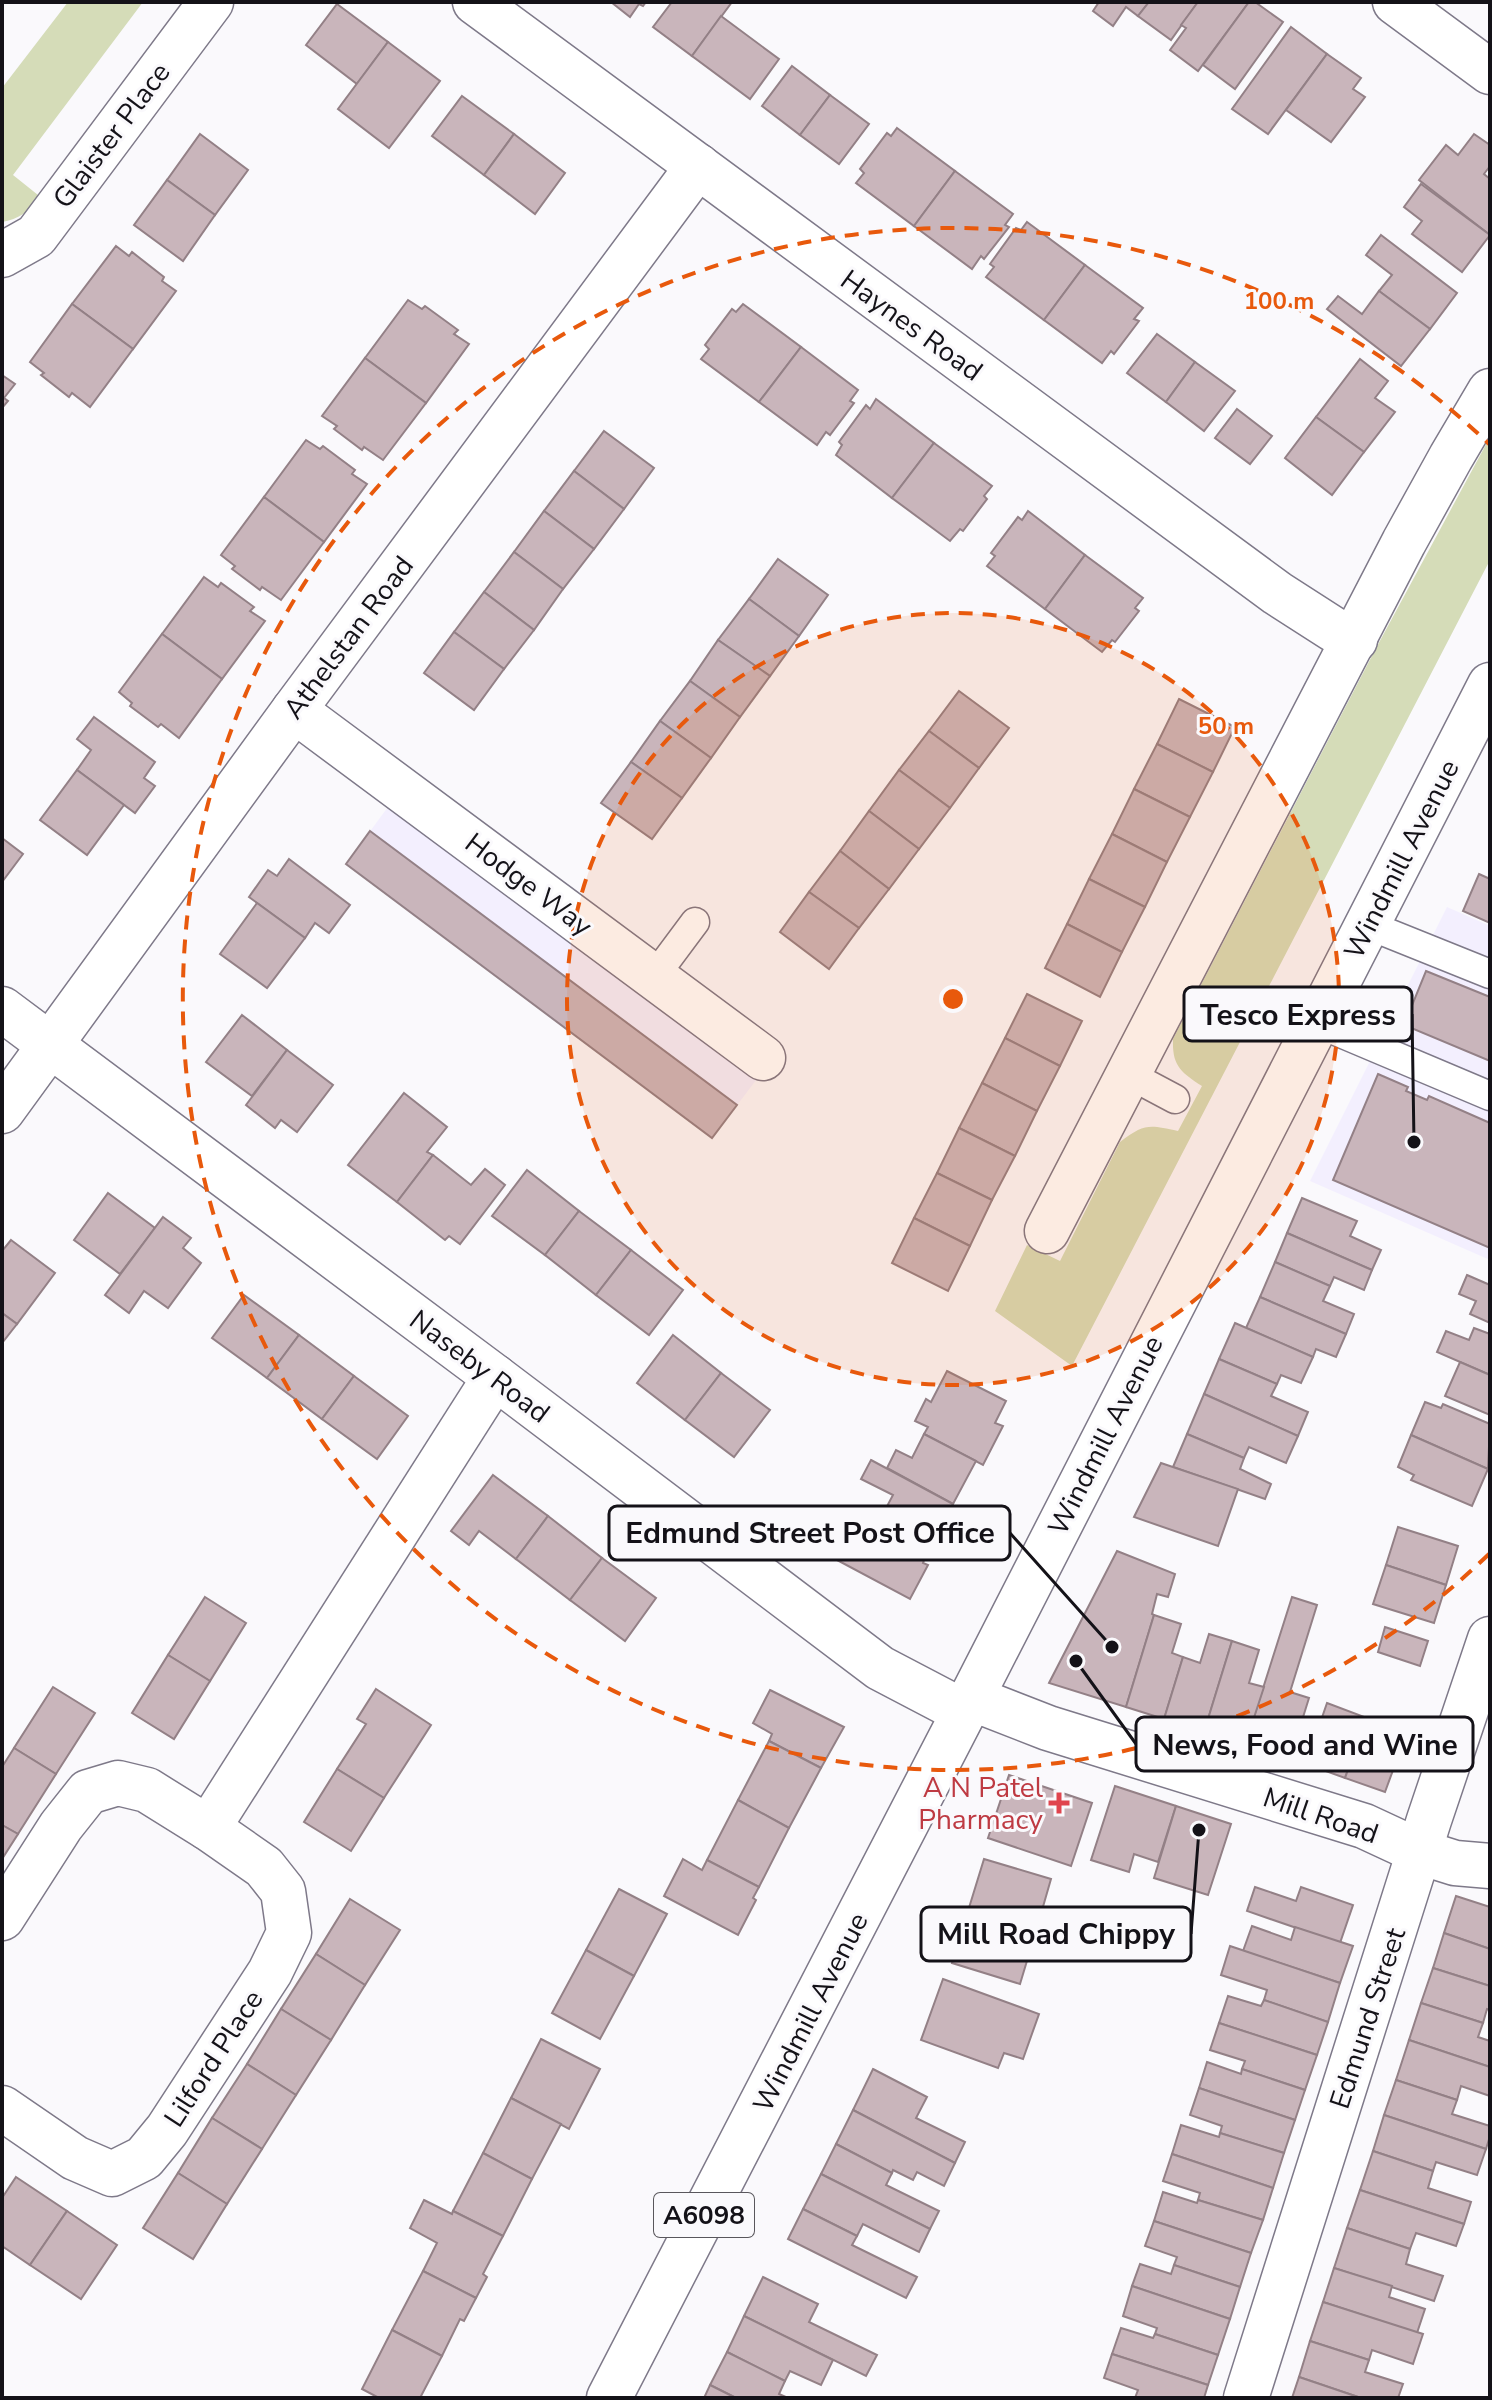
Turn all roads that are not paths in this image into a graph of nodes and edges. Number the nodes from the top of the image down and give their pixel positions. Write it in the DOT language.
graph roads {
  1 [pos="211,2"];
  2 [pos="475,2"];
  3 [pos="1395,2"];
  4 [pos="1490,72"];
  5 [pos="698,166"];
  6 [pos="2,255"];
  7 [pos="1490,391"];
  8 [pos="1355,640"];
  9 [pos="1488,692"];
  10 [pos="294,710"];
  11 [pos="695,922"];
  12 [pos="1368,925"];
  13 [pos="1490,974"];
  14 [pos="654,977"];
  15 [pos="2,1009"];
  16 [pos="1317,1023"];
  17 [pos="50,1045"];
  18 [pos="763,1058"];
  19 [pos="1128,1074"];
  20 [pos="1490,1096"];
  21 [pos="1175,1099"];
  22 [pos="2,1111"];
  23 [pos="1047,1231"];
  24 [pos="495,1377"];
  25 [pos="1490,1639"];
  26 [pos="968,1705"];
  27 [pos="208,1828"];
  28 [pos="1420,1852"];
  29 [pos="1490,1866"];
  30 [pos="2,1918"];
  31 [pos="2,2108"];
  32 [pos="609,2398"];
  33 [pos="1246,2398"];
  1 -- 6 [label="street, Glaister Place"];
  2 -- 5 [label="street, Haynes Road"];
  3 -- 4 [label="street"];
  5 -- 8 [label="street, Haynes Road"];
  5 -- 10 [label="street, Athelstan Road"];
  7 -- 8 [label="street"];
  8 -- 19 [label="street"];
  9 -- 12 [label="street, Windmill Avenue / A6098"];
  10 -- 14 [label="street, Hodge Way"];
  10 -- 17 [label="street, Athelstan Road"];
  11 -- 14 [label="lane"];
  12 -- 13 [label="lane"];
  12 -- 16 [label="street, Windmill Avenue / A6098"];
  14 -- 18 [label="street, Hodge Way"];
  15 -- 17 [label="street, Naseby Road"];
  16 -- 20 [label="lane"];
  16 -- 26 [label="street, Windmill Avenue / A6098"];
  17 -- 22 [label="street, Athelstan Road"];
  17 -- 24 [label="street, Naseby Road"];
  19 -- 21 [label="lane"];
  19 -- 23 [label="street"];
  24 -- 26 [label="street, Naseby Road"];
  24 -- 27 [label="street"];
  25 -- 28 [label="street, Edmund Street"];
  26 -- 28 [label="street, Mill Road"];
  26 -- 32 [label="street, Windmill Avenue / A6098"];
  27 -- 30 [label="street, Lilford Place"];
  27 -- 31 [label="street, Lilford Place"];
  28 -- 29 [label="street, Mill Road"];
  28 -- 33 [label="street, Edmund Street"];
}
